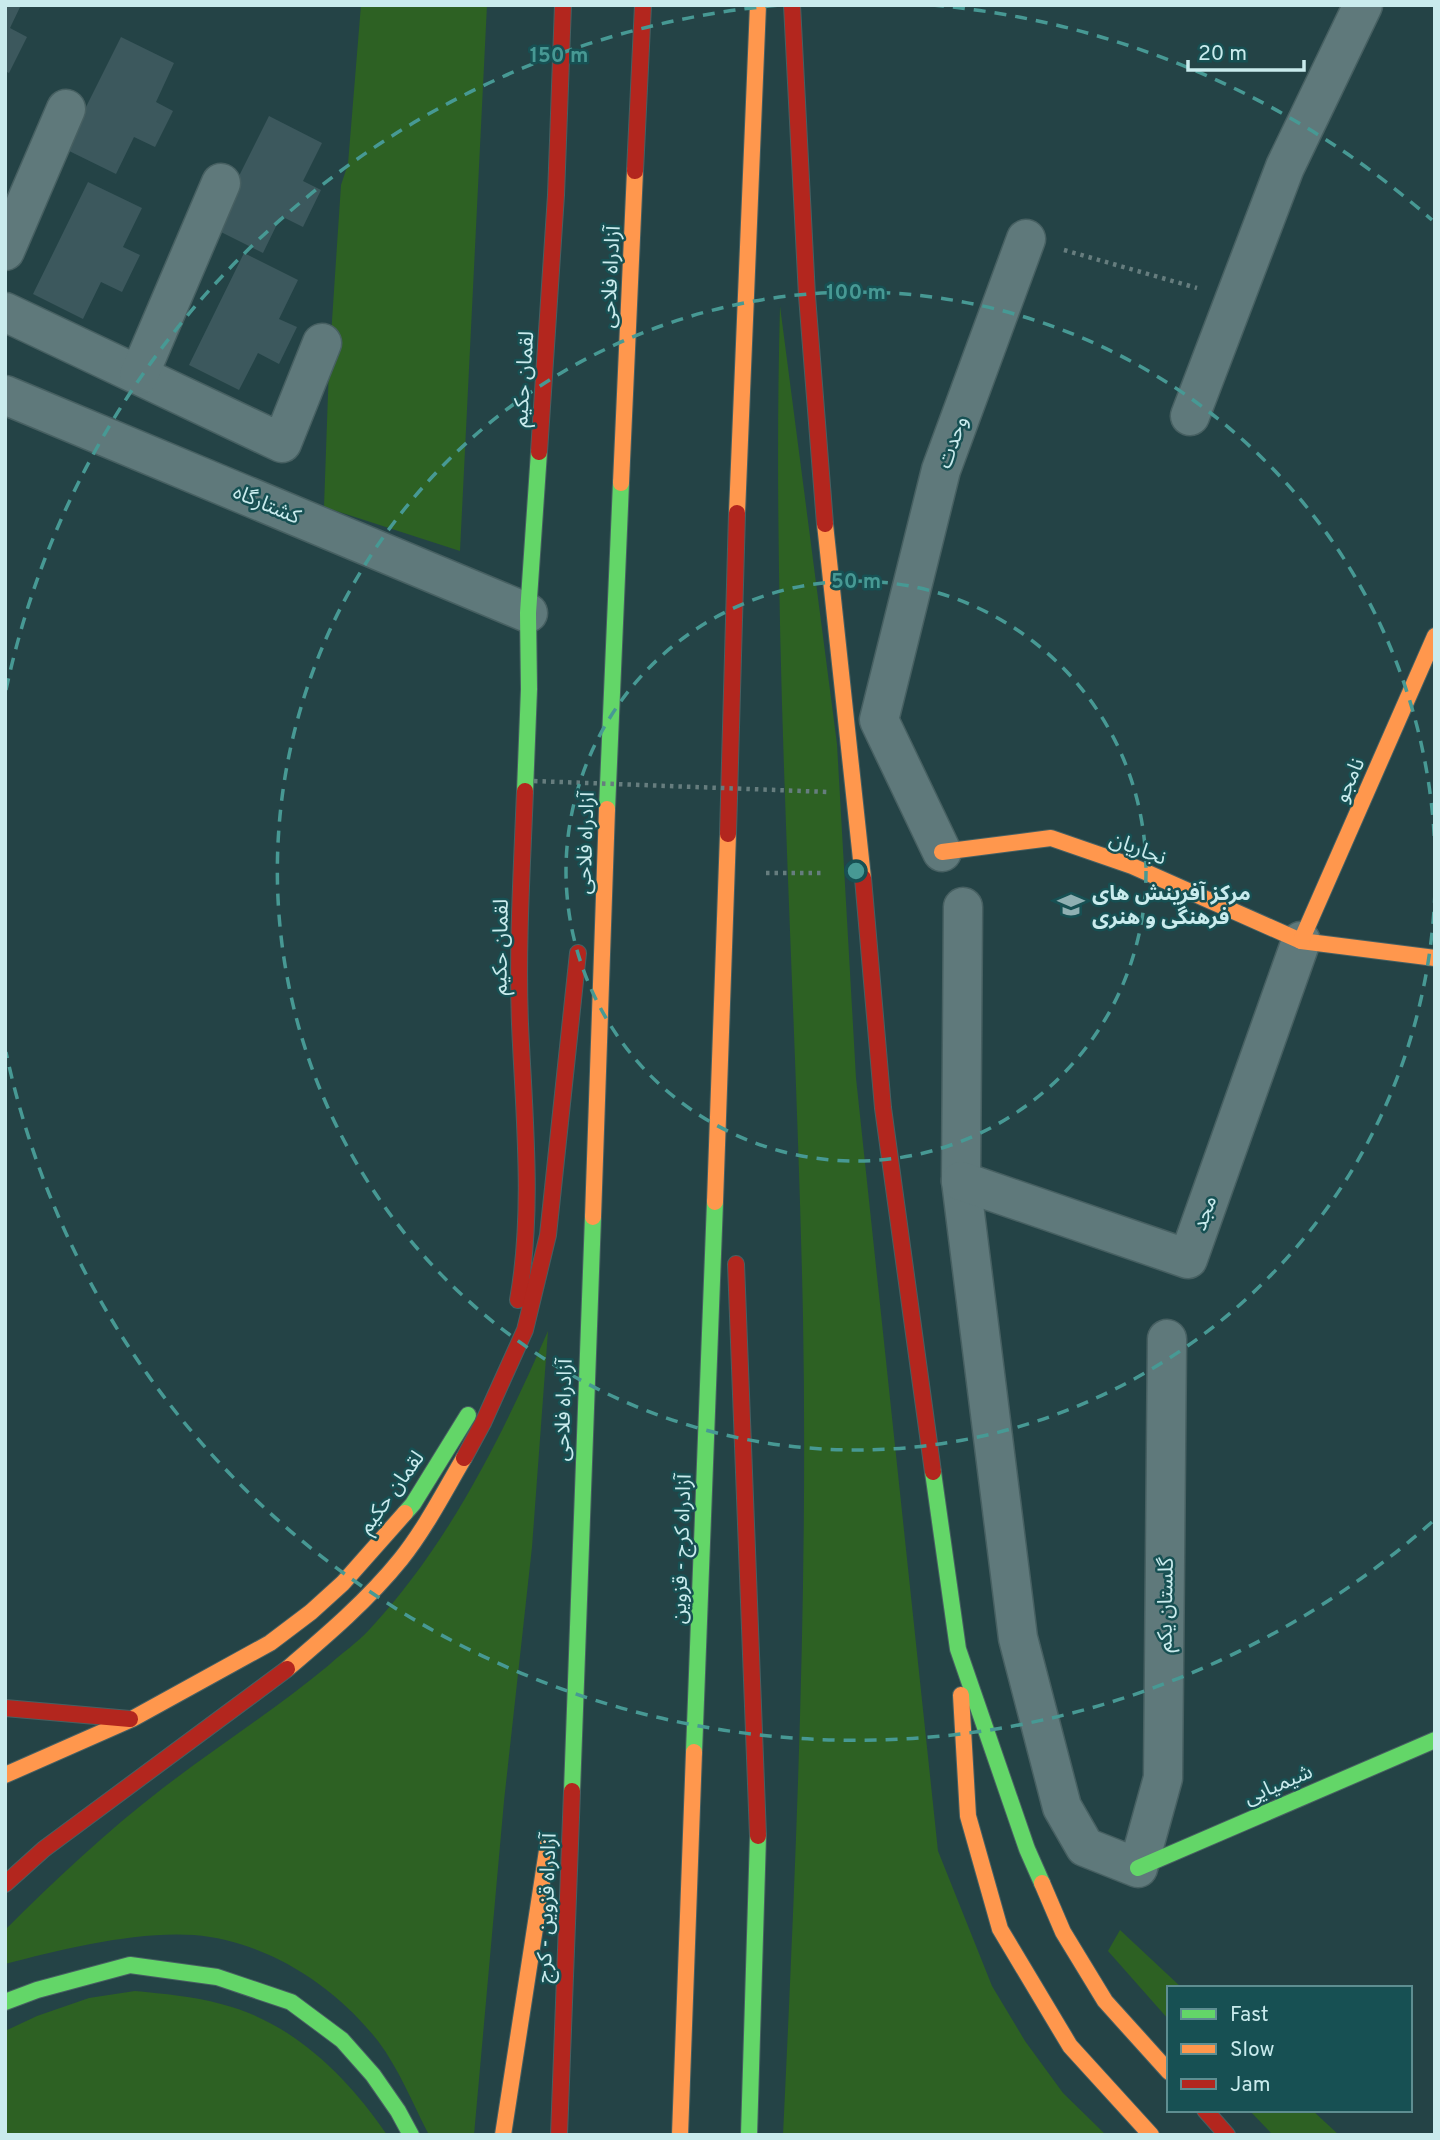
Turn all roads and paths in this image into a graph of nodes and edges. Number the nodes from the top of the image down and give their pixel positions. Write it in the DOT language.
graph roads {
  1 [pos="563,5"];
  2 [pos="643,5"];
  3 [pos="758,5"];
  4 [pos="792,5"];
  5 [pos="1363,5"];
  6 [pos="66,108"];
  7 [pos="221,183"];
  8 [pos="1026,239"];
  9 [pos="5,251"];
  10 [pos="1235,299"];
  11 [pos="5,312"];
  12 [pos="322,343"];
  13 [pos="139,375"];
  14 [pos="5,395"];
  15 [pos="1190,416"];
  16 [pos="528,613"];
  17 [pos="614,628"];
  18 [pos="1435,636"];
  19 [pos="534,781"];
  20 [pos="829,792"];
  21 [pos="942,852"];
  22 [pos="589,853"];
  23 [pos="727,873"];
  24 [pos="863,882"];
  25 [pos="963,907"];
  26 [pos="580,934"];
  27 [pos="1301,941"];
  28 [pos="1435,958"];
  29 [pos="724,965"];
  30 [pos="732,1174"];
  31 [pos="961,1181"];
  32 [pos="735,1244"];
  33 [pos="1167,1339"];
  34 [pos="958,1649"];
  35 [pos="574,1683"];
  36 [pos="5,1707"];
  37 [pos="132,1719"];
  38 [pos="1435,1740"];
  39 [pos="5,1775"];
  40 [pos="555,1805"];
  41 [pos="550,1832"];
  42 [pos="1138,1868"];
  43 [pos="5,1884"];
  44 [pos="5,2002"];
  45 [pos="1167,2070"];
  46 [pos="1207,2112"];
  47 [pos="411,2135"];
  48 [pos="503,2135"];
  49 [pos="559,2135"];
  50 [pos="680,2135"];
  51 [pos="749,2135"];
  52 [pos="1151,2135"];
  53 [pos="1227,2135"];
  1 -- 16 [label="main road, لقمان حکیم"];
  2 -- 17 [label="main road, آزادراه فلاحی"];
  3 -- 23 [label="main road"];
  4 -- 24 [label="main road"];
  5 -- 10 [label="street"];
  6 -- 9 [label="street"];
  7 -- 13 [label="street"];
  8 -- 10 [label="path"];
  8 -- 21 [label="street, وحدت"];
  10 -- 15 [label="street"];
  11 -- 13 [label="street"];
  12 -- 13 [label="street"];
  14 -- 16 [label="street, کشتارگاه"];
  16 -- 37 [label="main road, لقمان حکیم"];
  17 -- 22 [label="main road"];
  17 -- 35 [label="main road, آزادراه فلاحی"];
  18 -- 27 [label="main road, نامجو"];
  19 -- 20 [label="path, bridge"];
  21 -- 27 [label="main road, نجاریان"];
  23 -- 24 [label="path"];
  23 -- 29 [label="main road"];
  24 -- 34 [label="main road"];
  25 -- 31 [label="street"];
  26 -- 43 [label="main road"];
  27 -- 28 [label="main road, نجاریان"];
  27 -- 31 [label="street, مجد"];
  29 -- 30 [label="main road"];
  29 -- 50 [label="main road, آزادراه کرج - قزوین"];
  31 -- 42 [label="street"];
  32 -- 51 [label="main road"];
  33 -- 42 [label="street, گلستان یکم"];
  34 -- 45 [label="main road"];
  34 -- 52 [label="main road"];
  35 -- 40 [label="main road"];
  35 -- 49 [label="main road, آزادراه قزوین - کرج"];
  36 -- 37 [label="main road"];
  37 -- 39 [label="main road, لقمان حکیم"];
  38 -- 42 [label="main road, شیمیایی"];
  41 -- 48 [label="main road"];
  44 -- 47 [label="main road"];
  46 -- 53 [label="main road"];
}
